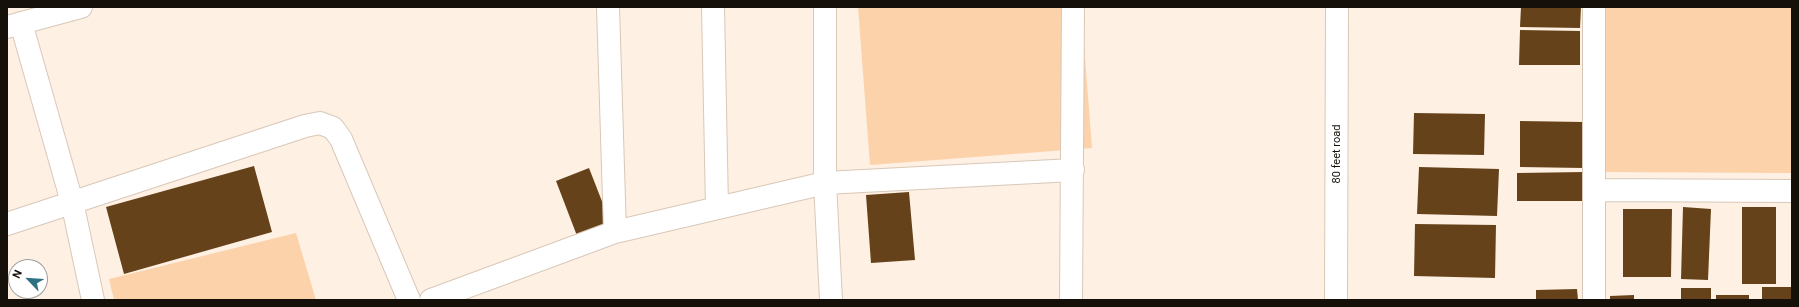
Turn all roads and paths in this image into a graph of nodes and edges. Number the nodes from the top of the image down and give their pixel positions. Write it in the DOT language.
graph roads {
  1 [pos="81,7"];
  2 [pos="608,7"];
  3 [pos="713,7"];
  4 [pos="825,7"];
  5 [pos="1073,7"];
  6 [pos="1337,7"];
  7 [pos="1594,7"];
  8 [pos="14,25"];
  9 [pos="1073,170"];
  10 [pos="825,183"];
  11 [pos="1594,190"];
  12 [pos="1792,191"];
  13 [pos="72,202"];
  14 [pos="717,208"];
  15 [pos="7,224"];
  16 [pos="615,232"];
  17 [pos="93,300"];
  18 [pos="409,300"];
  19 [pos="431,300"];
  20 [pos="830,300"];
  21 [pos="1071,300"];
  22 [pos="1336,300"];
  23 [pos="1594,300"];
  1 -- 8 [label="street"];
  2 -- 16 [label="street"];
  3 -- 14 [label="street"];
  4 -- 10 [label="street"];
  5 -- 9 [label="street"];
  6 -- 22 [label="street, 80 feet road"];
  7 -- 11 [label="street"];
  8 -- 13 [label="street"];
  9 -- 10 [label="street"];
  9 -- 21 [label="street"];
  10 -- 14 [label="street"];
  10 -- 20 [label="street"];
  11 -- 12 [label="street"];
  11 -- 23 [label="street"];
  13 -- 15 [label="street"];
  13 -- 17 [label="street"];
  13 -- 18 [label="street"];
  14 -- 16 [label="street"];
  16 -- 19 [label="street"];
}
